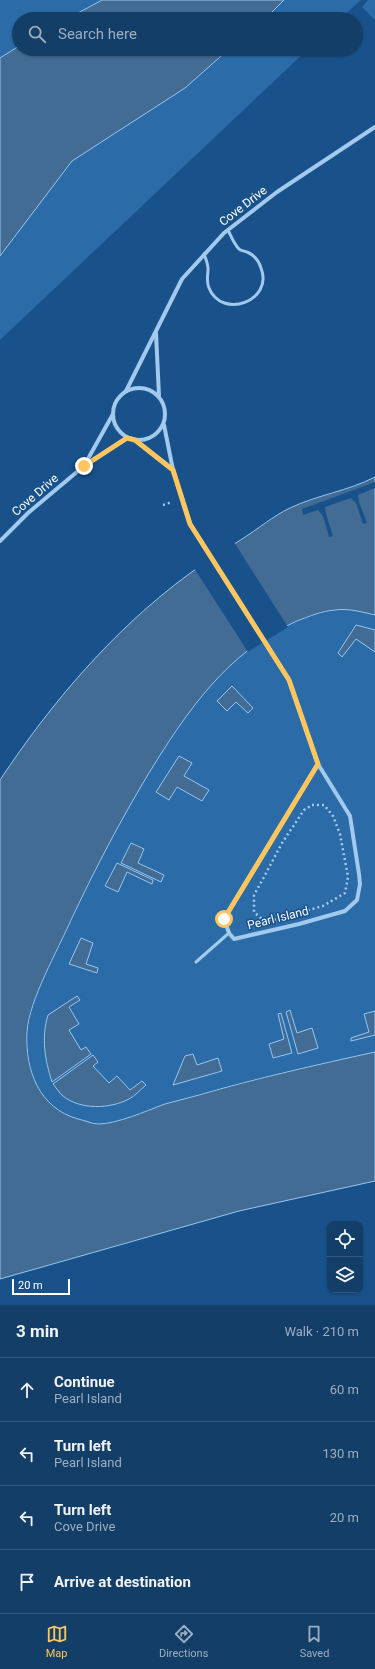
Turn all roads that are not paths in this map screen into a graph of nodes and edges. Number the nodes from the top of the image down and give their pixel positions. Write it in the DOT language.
graph roads {
  1 [pos="375,127"];
  2 [pos="228,230"];
  3 [pos="204,254"];
  4 [pos="156,333"];
  5 [pos="126,391"];
  6 [pos="159,396"];
  7 [pos="113,414"];
  8 [pos="164,425"];
  9 [pos="127,438"];
  10 [pos="135,440"];
  11 [pos="84,466"];
  12 [pos="173,470"];
  13 [pos="0,541"];
  14 [pos="318,764"];
  15 [pos="229,934"];
  16 [pos="196,962"];
  1 -- 2 [label="street, Cove Drive"];
  2 -- 3 [label="street, Cove Drive"];
  2 -- 3 [label="lane"];
  3 -- 4 [label="street, Cove Drive"];
  4 -- 5 [label="street, Cove Drive"];
  4 -- 6 [label="street, Cove Drive"];
  5 -- 6 [label="street"];
  5 -- 7 [label="street"];
  6 -- 8 [label="street"];
  7 -- 9 [label="street"];
  7 -- 11 [label="street, Cove Drive"];
  8 -- 10 [label="street"];
  8 -- 12 [label="street, Pearl Island"];
  9 -- 10 [label="street"];
  9 -- 11 [label="street, Cove Drive"];
  10 -- 12 [label="street"];
  11 -- 13 [label="street, Cove Drive"];
  12 -- 14 [label="street, Pearl Island"];
  14 -- 15 [label="street"];
  14 -- 15 [label="street, Pearl Island"];
  15 -- 16 [label="lane"];
}
